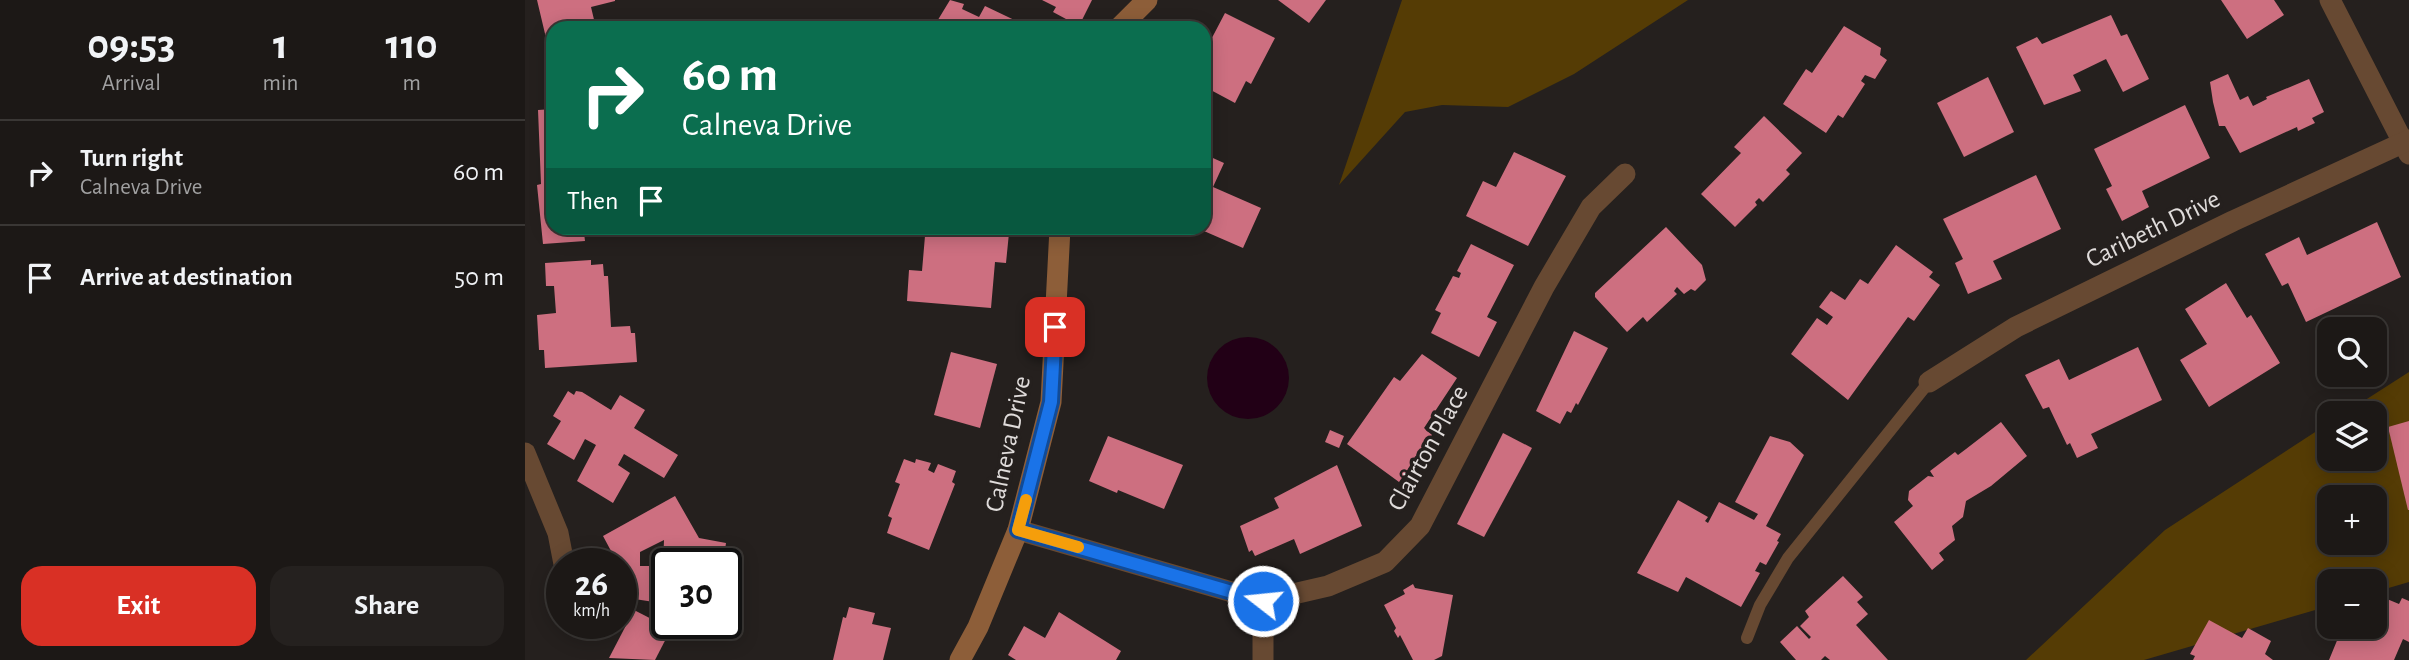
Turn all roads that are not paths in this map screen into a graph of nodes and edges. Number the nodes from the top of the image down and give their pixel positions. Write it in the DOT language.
graph roads {
  1 [pos="1147,0"];
  2 [pos="2330,0"];
  3 [pos="1126,21"];
  4 [pos="2407,145"];
  5 [pos="1626,174"];
  6 [pos="1060,235"];
  7 [pos="1929,382"];
  8 [pos="525,453"];
  9 [pos="1018,530"];
  10 [pos="561,548"];
  11 [pos="1263,601"];
  12 [pos="1747,638"];
  13 [pos="960,660"];
  14 [pos="1263,660"];
  1 -- 3 [label="main road"];
  2 -- 4 [label="street"];
  4 -- 7 [label="street, Caribeth Drive"];
  5 -- 11 [label="street, Clairton Place"];
  6 -- 9 [label="main road, Calneva Drive"];
  7 -- 12 [label="lane"];
  8 -- 10 [label="street"];
  9 -- 11 [label="street, Clairton Place"];
  9 -- 13 [label="main road, Calneva Drive"];
  11 -- 14 [label="street"];
}
